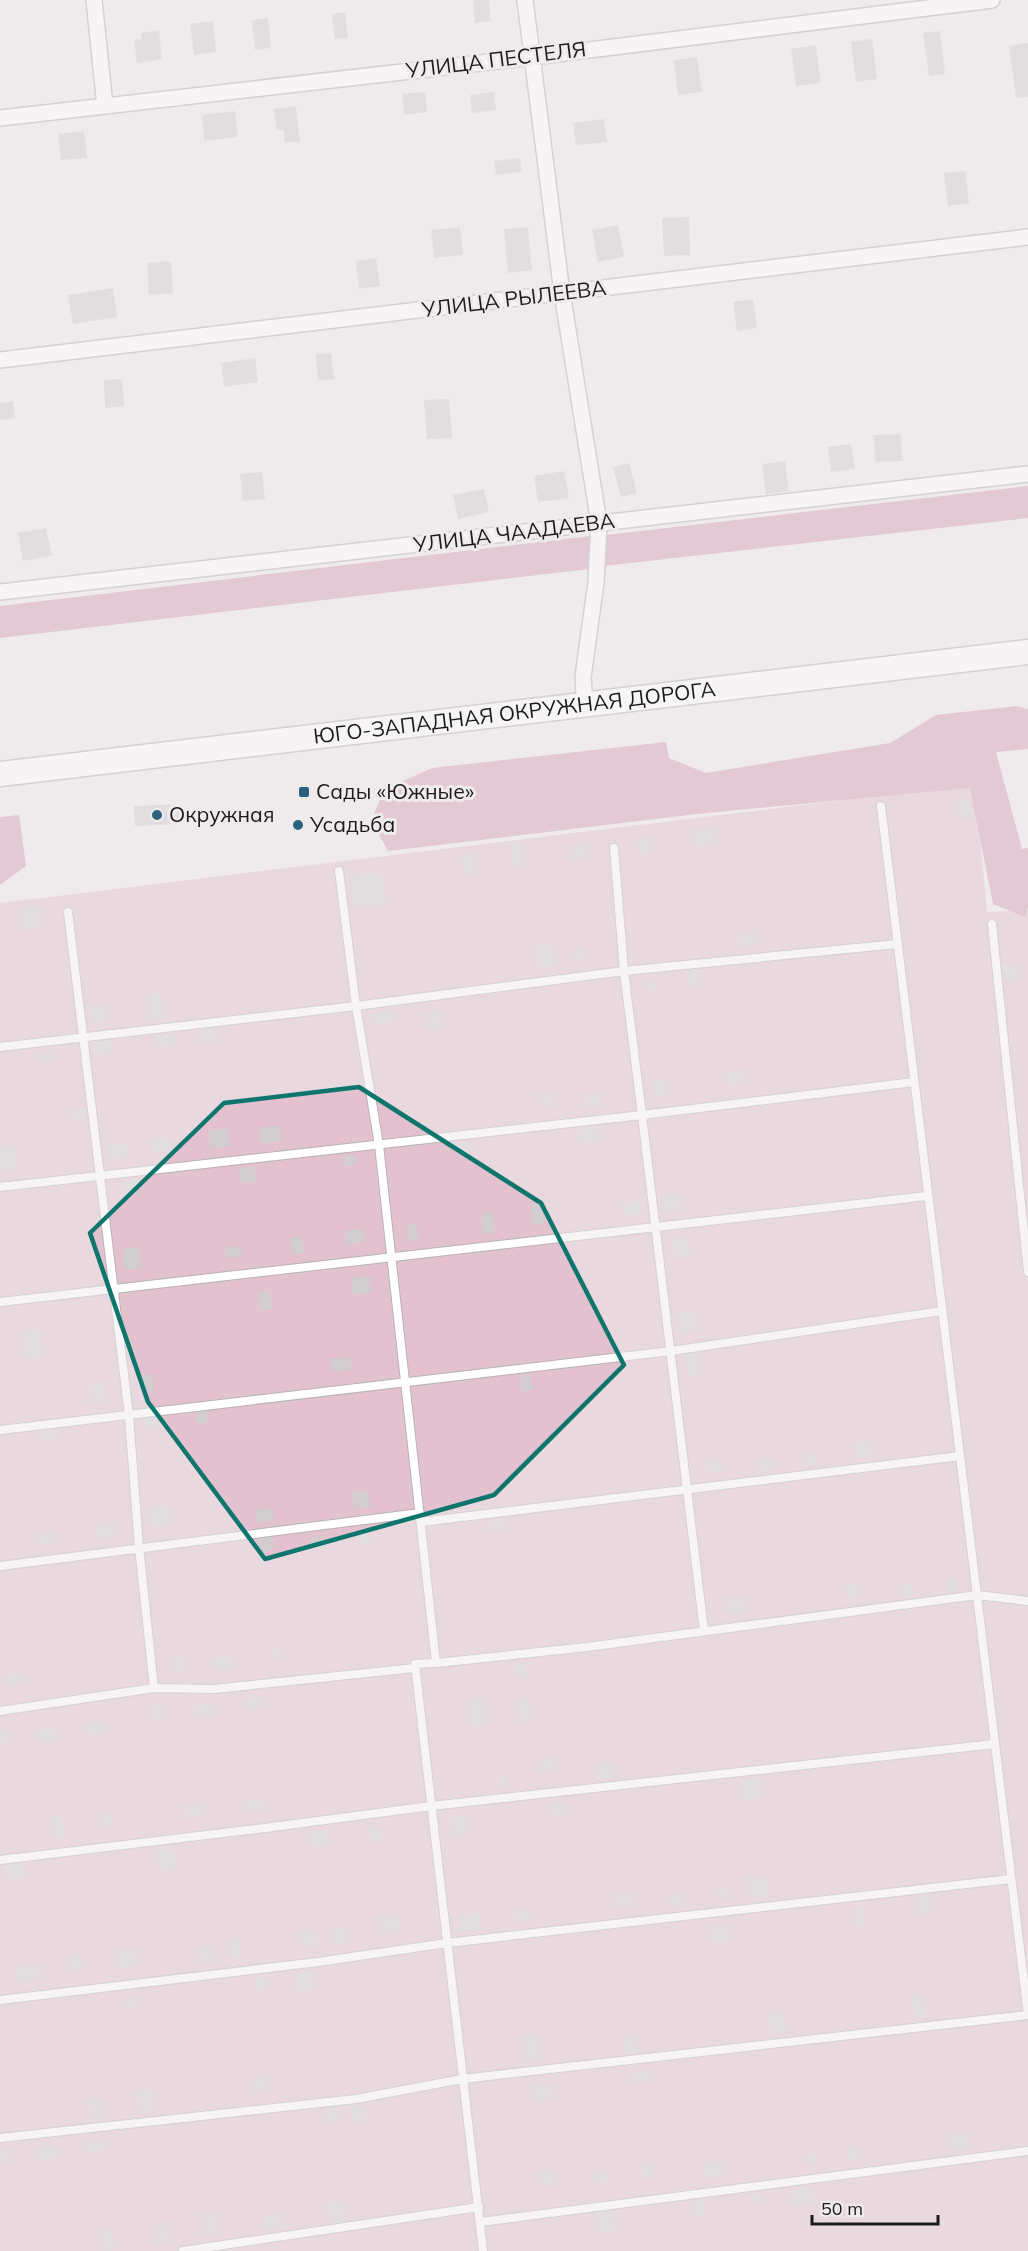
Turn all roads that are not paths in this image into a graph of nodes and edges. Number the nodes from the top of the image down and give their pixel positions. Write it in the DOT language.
graph roads {
  1 [pos="94,0"];
  2 [pos="525,0"];
  3 [pos="992,0"];
  4 [pos="533,57"];
  5 [pos="105,106"];
  6 [pos="0,118"];
  7 [pos="1028,237"];
  8 [pos="562,293"];
  9 [pos="0,360"];
  10 [pos="1028,474"];
  11 [pos="599,523"];
  12 [pos="0,592"];
  13 [pos="1028,652"];
  14 [pos="585,705"];
  15 [pos="0,774"];
  16 [pos="881,806"];
  17 [pos="614,848"];
  18 [pos="339,871"];
  19 [pos="68,912"];
  20 [pos="992,924"];
  21 [pos="897,944"];
  22 [pos="624,971"];
  23 [pos="357,1006"];
  24 [pos="83,1038"];
  25 [pos="0,1047"];
  26 [pos="914,1082"];
  27 [pos="642,1115"];
  28 [pos="379,1145"];
  29 [pos="99,1175"];
  30 [pos="0,1186"];
  31 [pos="927,1196"];
  32 [pos="654,1227"];
  33 [pos="391,1256"];
  34 [pos="1028,1272"];
  35 [pos="113,1289"];
  36 [pos="0,1302"];
  37 [pos="942,1311"];
  38 [pos="671,1351"];
  39 [pos="405,1381"];
  40 [pos="129,1416"];
  41 [pos="0,1430"];
  42 [pos="960,1456"];
  43 [pos="687,1490"];
  44 [pos="420,1517"];
  45 [pos="139,1547"];
  46 [pos="0,1566"];
  47 [pos="977,1595"];
  48 [pos="1028,1601"];
  49 [pos="704,1631"];
  50 [pos="436,1663"];
  51 [pos="415,1668"];
  52 [pos="154,1688"];
  53 [pos="0,1711"];
  54 [pos="995,1744"];
  55 [pos="431,1806"];
  56 [pos="0,1860"];
  57 [pos="1011,1879"];
  58 [pos="447,1943"];
  59 [pos="0,2000"];
  60 [pos="1028,2015"];
  61 [pos="462,2079"];
  62 [pos="0,2138"];
  63 [pos="1028,2151"];
  64 [pos="479,2206"];
  65 [pos="481,2222"];
  66 [pos="183,2251"];
  67 [pos="483,2251"];
  1 -- 5 [label="street"];
  2 -- 4 [label="street"];
  3 -- 4 [label="street, УЛИЦА ПЕСТЕЛЯ"];
  4 -- 5 [label="street, УЛИЦА ПЕСТЕЛЯ"];
  4 -- 8 [label="street"];
  5 -- 6 [label="street, УЛИЦА ПЕСТЕЛЯ"];
  7 -- 8 [label="street, УЛИЦА РЫЛЕЕВА"];
  8 -- 9 [label="street, УЛИЦА РЫЛЕЕВА"];
  8 -- 11 [label="street"];
  10 -- 11 [label="street, УЛИЦА ЧААДАЕВА"];
  11 -- 12 [label="street, УЛИЦА ЧААДАЕВА"];
  11 -- 14 [label="street"];
  13 -- 14 [label="highway, ЮГО-ЗАПАДНАЯ ОКРУЖНАЯ ДОРОГА"];
  14 -- 15 [label="highway, ЮГО-ЗАПАДНАЯ ОКРУЖНАЯ ДОРОГА"];
  16 -- 21 [label="lane"];
  17 -- 22 [label="lane"];
  18 -- 23 [label="lane"];
  19 -- 24 [label="lane"];
  20 -- 34 [label="lane"];
  21 -- 22 [label="lane"];
  21 -- 26 [label="lane"];
  22 -- 23 [label="lane"];
  22 -- 27 [label="lane"];
  23 -- 24 [label="lane"];
  23 -- 28 [label="lane"];
  24 -- 25 [label="lane"];
  24 -- 29 [label="lane"];
  26 -- 27 [label="lane"];
  26 -- 31 [label="lane"];
  27 -- 28 [label="lane"];
  27 -- 32 [label="lane"];
  28 -- 29 [label="lane"];
  28 -- 33 [label="lane"];
  29 -- 30 [label="lane"];
  29 -- 35 [label="lane"];
  31 -- 32 [label="lane"];
  31 -- 37 [label="lane"];
  32 -- 33 [label="lane"];
  32 -- 38 [label="lane"];
  33 -- 35 [label="lane"];
  33 -- 39 [label="lane"];
  35 -- 36 [label="lane"];
  35 -- 40 [label="lane"];
  37 -- 38 [label="lane"];
  37 -- 42 [label="lane"];
  38 -- 39 [label="lane"];
  38 -- 43 [label="lane"];
  39 -- 40 [label="lane"];
  39 -- 44 [label="lane"];
  40 -- 41 [label="lane"];
  40 -- 45 [label="lane"];
  42 -- 43 [label="lane"];
  42 -- 47 [label="lane"];
  43 -- 44 [label="lane"];
  43 -- 49 [label="lane"];
  44 -- 45 [label="lane"];
  44 -- 50 [label="lane"];
  45 -- 46 [label="lane"];
  45 -- 52 [label="lane"];
  47 -- 48 [label="lane"];
  47 -- 49 [label="lane"];
  47 -- 54 [label="lane"];
  49 -- 50 [label="lane"];
  50 -- 51 [label="lane"];
  51 -- 52 [label="lane"];
  51 -- 55 [label="lane"];
  52 -- 53 [label="lane"];
  54 -- 55 [label="lane"];
  54 -- 57 [label="lane"];
  55 -- 56 [label="lane"];
  55 -- 58 [label="lane"];
  57 -- 58 [label="lane"];
  57 -- 60 [label="lane"];
  58 -- 59 [label="lane"];
  58 -- 61 [label="lane"];
  60 -- 61 [label="lane"];
  61 -- 62 [label="lane"];
  61 -- 64 [label="lane"];
  63 -- 65 [label="lane"];
  64 -- 65 [label="lane"];
  64 -- 66 [label="lane"];
  65 -- 67 [label="lane"];
}
